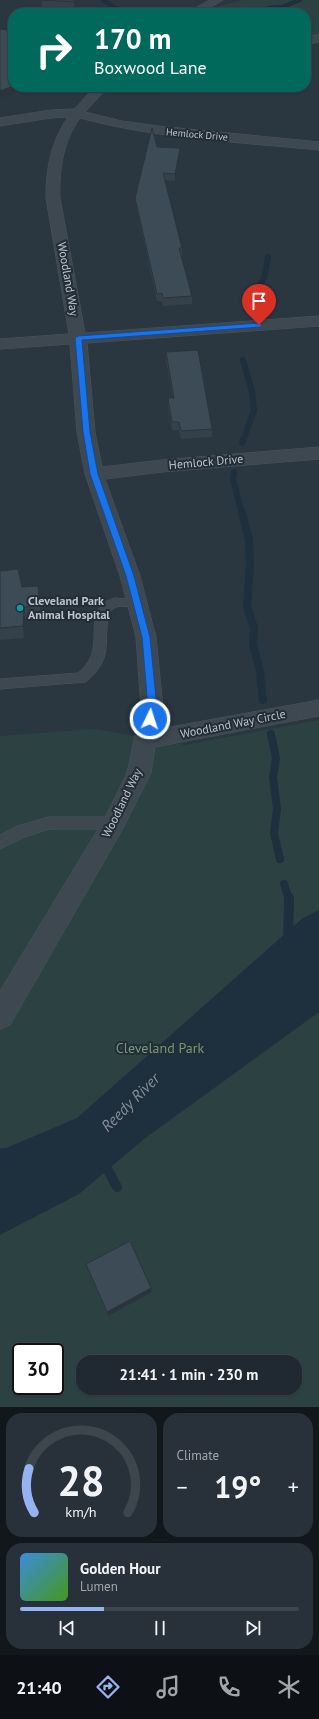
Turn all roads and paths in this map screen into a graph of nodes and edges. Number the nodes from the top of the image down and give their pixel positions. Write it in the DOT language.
graph roads {
  1 [pos="218,0"];
  2 [pos="203,8"];
  3 [pos="97,92"];
  4 [pos="76,113"];
  5 [pos="0,122"];
  6 [pos="319,146"];
  7 [pos="319,321"];
  8 [pos="78,338"];
  9 [pos="0,344"];
  10 [pos="319,453"];
  11 [pos="94,474"];
  12 [pos="137,603"];
  13 [pos="0,684"];
  14 [pos="319,708"];
  15 [pos="146,740"];
  16 [pos="114,823"];
  17 [pos="0,843"];
  18 [pos="2,1007"];
  1 -- 2 [label="street"];
  3 -- 4 [label="street, Woodland Way"];
  4 -- 5 [label="street, Hemlock Drive"];
  4 -- 6 [label="street, Hemlock Drive"];
  4 -- 8 [label="street, Woodland Way"];
  7 -- 8 [label="street"];
  8 -- 9 [label="street"];
  8 -- 11 [label="street, Woodland Way"];
  10 -- 11 [label="street, Hemlock Drive"];
  11 -- 12 [label="street, Woodland Way"];
  12 -- 13 [label="lane"];
  12 -- 15 [label="street, Woodland Way"];
  14 -- 15 [label="street, Woodland Way Circle"];
  15 -- 16 [label="street, Woodland Way"];
  16 -- 17 [label="lane"];
  16 -- 18 [label="street, Woodland Way"];
}
